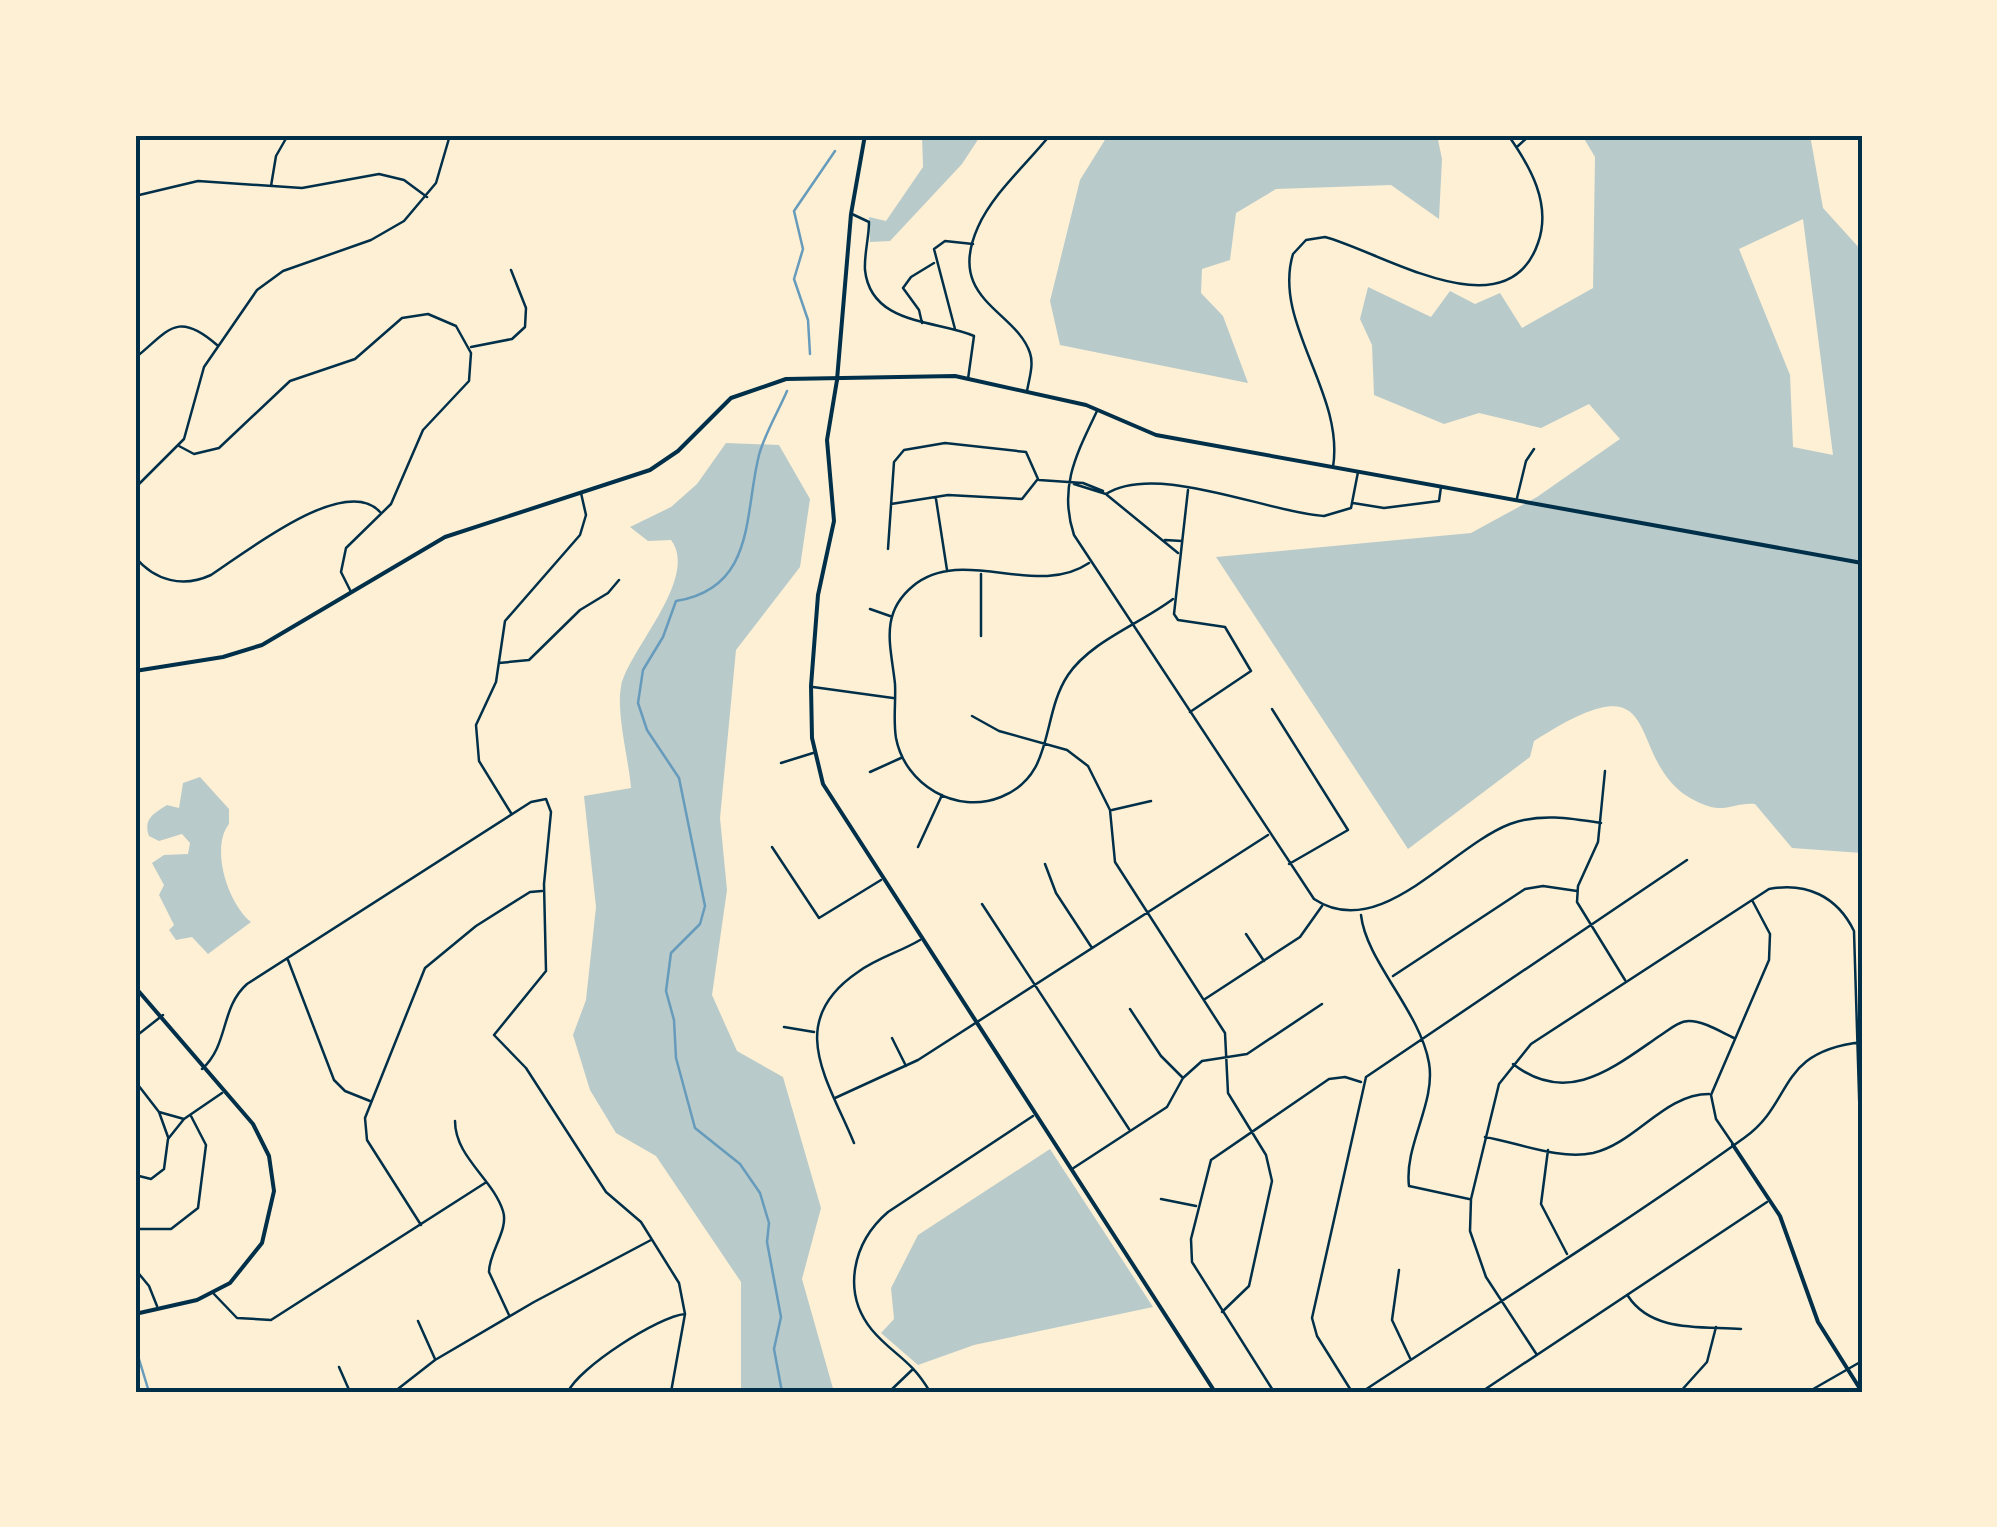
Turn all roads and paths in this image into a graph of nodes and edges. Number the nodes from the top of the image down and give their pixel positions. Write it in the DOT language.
graph roads {
  1 [pos="288,135"];
  2 [pos="450,135"];
  3 [pos="865,135"];
  4 [pos="1508,135"];
  5 [pos="1530,135"];
  6 [pos="1047,136"];
  7 [pos="1516,147"];
  8 [pos="271,187"];
  9 [pos="135,196"];
  10 [pos="427,196"];
  11 [pos="851,214"];
  12 [pos="973,244"];
  13 [pos="935,263"];
  14 [pos="511,270"];
  15 [pos="921,324"];
  16 [pos="955,331"];
  17 [pos="218,346"];
  18 [pos="470,347"];
  19 [pos="135,358"];
  20 [pos="968,379"];
  21 [pos="836,380"];
  22 [pos="1026,391"];
  23 [pos="1098,410"];
  24 [pos="180,446"];
  25 [pos="1534,449"];
  26 [pos="1333,466"];
  27 [pos="1358,471"];
  28 [pos="1038,479"];
  29 [pos="1067,485"];
  30 [pos="1442,486"];
  31 [pos="135,488"];
  32 [pos="1188,488"];
  33 [pos="581,493"];
  34 [pos="1105,493"];
  35 [pos="936,496"];
  36 [pos="1517,499"];
  37 [pos="1353,503"];
  38 [pos="891,504"];
  39 [pos="382,514"];
  40 [pos="1163,540"];
  41 [pos="1182,541"];
  42 [pos="888,549"];
  43 [pos="1181,556"];
  44 [pos="135,557"];
  45 [pos="1090,562"];
  46 [pos="1862,563"];
  47 [pos="947,571"];
  48 [pos="982,573"];
  49 [pos="620,580"];
  50 [pos="352,593"];
  51 [pos="1172,599"];
  52 [pos="870,609"];
  53 [pos="891,616"];
  54 [pos="1132,626"];
  55 [pos="981,636"];
  56 [pos="498,663"];
  57 [pos="135,671"];
  58 [pos="811,686"];
  59 [pos="896,698"];
  60 [pos="1272,709"];
  61 [pos="1189,713"];
  62 [pos="972,716"];
  63 [pos="1046,743"];
  64 [pos="814,752"];
  65 [pos="902,757"];
  66 [pos="781,764"];
  67 [pos="1605,771"];
  68 [pos="870,772"];
  69 [pos="942,795"];
  70 [pos="1151,801"];
  71 [pos="1110,810"];
  72 [pos="512,814"];
  73 [pos="1601,823"];
  74 [pos="1268,835"];
  75 [pos="772,847"];
  76 [pos="918,847"];
  77 [pos="1688,860"];
  78 [pos="1045,864"];
  79 [pos="1288,865"];
  80 [pos="881,880"];
  81 [pos="544,891"];
  82 [pos="1577,891"];
  83 [pos="1751,898"];
  84 [pos="982,904"];
  85 [pos="1322,904"];
  86 [pos="1148,912"];
  87 [pos="1360,912"];
  88 [pos="1589,925"];
  89 [pos="1861,928"];
  90 [pos="1854,930"];
  91 [pos="1246,934"];
  92 [pos="920,940"];
  93 [pos="1092,949"];
  94 [pos="287,958"];
  95 [pos="1264,961"];
  96 [pos="1392,977"];
  97 [pos="1626,980"];
  98 [pos="1035,986"];
  99 [pos="135,987"];
  100 [pos="1205,1000"];
  101 [pos="1322,1004"];
  102 [pos="1130,1009"];
  103 [pos="163,1015"];
  104 [pos="976,1025"];
  105 [pos="784,1027"];
  106 [pos="815,1032"];
  107 [pos="135,1037"];
  108 [pos="892,1038"];
  109 [pos="1420,1038"];
  110 [pos="1734,1038"];
  111 [pos="1860,1042"];
  112 [pos="1230,1056"];
  113 [pos="1512,1063"];
  114 [pos="906,1067"];
  115 [pos="202,1069"];
  116 [pos="1183,1078"];
  117 [pos="135,1082"];
  118 [pos="1362,1083"];
  119 [pos="223,1092"];
  120 [pos="1712,1094"];
  121 [pos="835,1098"];
  122 [pos="371,1102"];
  123 [pos="159,1112"];
  124 [pos="192,1116"];
  125 [pos="1035,1116"];
  126 [pos="184,1119"];
  127 [pos="455,1121"];
  128 [pos="1250,1130"];
  129 [pos="1130,1132"];
  130 [pos="1484,1136"];
  131 [pos="168,1139"];
  132 [pos="854,1144"];
  133 [pos="1734,1145"];
  134 [pos="1548,1150"];
  135 [pos="1070,1170"];
  136 [pos="135,1175"];
  137 [pos="486,1183"];
  138 [pos="1862,1192"];
  139 [pos="1161,1199"];
  140 [pos="1470,1200"];
  141 [pos="1770,1200"];
  142 [pos="1198,1206"];
  143 [pos="421,1224"];
  144 [pos="135,1229"];
  145 [pos="652,1239"];
  146 [pos="1568,1255"];
  147 [pos="135,1269"];
  148 [pos="1399,1270"];
  149 [pos="213,1294"];
  150 [pos="1627,1295"];
  151 [pos="1500,1300"];
  152 [pos="157,1308"];
  153 [pos="1222,1312"];
  154 [pos="135,1314"];
  155 [pos="685,1314"];
  156 [pos="509,1316"];
  157 [pos="418,1320"];
  158 [pos="1716,1327"];
  159 [pos="1741,1328"];
  160 [pos="1537,1355"];
  161 [pos="1411,1359"];
  162 [pos="435,1360"];
  163 [pos="1862,1361"];
  164 [pos="340,1367"];
  165 [pos="915,1368"];
  166 [pos="1848,1370"];
  167 [pos="350,1392"];
  168 [pos="394,1392"];
  169 [pos="568,1392"];
  170 [pos="671,1392"];
  171 [pos="889,1392"];
  172 [pos="930,1392"];
  173 [pos="1215,1392"];
  174 [pos="1274,1392"];
  175 [pos="1352,1392"];
  176 [pos="1362,1392"];
  177 [pos="1482,1392"];
  178 [pos="1606,1392"];
  179 [pos="1640,1392"];
  180 [pos="1680,1392"];
  181 [pos="1808,1392"];
  182 [pos="1862,1392"];
  1 -- 8 [label="street"];
  2 -- 10 [label="street"];
  3 -- 11 [label="main road"];
  4 -- 7 [label="street"];
  5 -- 7 [label="street"];
  6 -- 12 [label="street"];
  7 -- 26 [label="street"];
  8 -- 9 [label="street"];
  8 -- 10 [label="street"];
  10 -- 17 [label="street"];
  11 -- 15 [label="street"];
  11 -- 21 [label="main road"];
  12 -- 13 [label="street"];
  12 -- 22 [label="street"];
  13 -- 15 [label="street"];
  13 -- 16 [label="street"];
  14 -- 18 [label="street"];
  15 -- 16 [label="street"];
  16 -- 20 [label="street"];
  17 -- 19 [label="street"];
  17 -- 24 [label="street"];
  18 -- 24 [label="street"];
  18 -- 39 [label="street"];
  20 -- 21 [label="main road"];
  20 -- 22 [label="main road"];
  21 -- 33 [label="main road"];
  21 -- 58 [label="main road"];
  22 -- 23 [label="main road"];
  23 -- 26 [label="main road"];
  23 -- 29 [label="street"];
  24 -- 31 [label="street"];
  25 -- 36 [label="street"];
  26 -- 27 [label="main road"];
  27 -- 30 [label="main road"];
  27 -- 37 [label="street"];
  28 -- 29 [label="street"];
  28 -- 35 [label="street"];
  28 -- 38 [label="street"];
  29 -- 34 [label="street"];
  29 -- 45 [label="street"];
  30 -- 36 [label="main road"];
  30 -- 37 [label="street"];
  32 -- 34 [label="street"];
  32 -- 37 [label="street"];
  32 -- 41 [label="street"];
  33 -- 50 [label="main road"];
  33 -- 56 [label="street"];
  34 -- 40 [label="street"];
  35 -- 38 [label="street"];
  35 -- 47 [label="street"];
  36 -- 46 [label="main road"];
  38 -- 42 [label="street"];
  39 -- 44 [label="street"];
  39 -- 50 [label="street"];
  40 -- 41 [label="street"];
  40 -- 43 [label="street"];
  41 -- 43 [label="street"];
  43 -- 51 [label="street"];
  45 -- 48 [label="street"];
  45 -- 54 [label="street"];
  47 -- 48 [label="street"];
  47 -- 53 [label="street"];
  48 -- 55 [label="street"];
  49 -- 56 [label="street"];
  50 -- 57 [label="main road"];
  51 -- 54 [label="street"];
  51 -- 61 [label="street"];
  52 -- 53 [label="street"];
  53 -- 59 [label="street"];
  54 -- 61 [label="street"];
  54 -- 63 [label="street"];
  56 -- 72 [label="street"];
  58 -- 59 [label="street"];
  58 -- 64 [label="main road"];
  59 -- 65 [label="street"];
  60 -- 79 [label="street"];
  61 -- 74 [label="street"];
  62 -- 63 [label="street"];
  63 -- 69 [label="street"];
  63 -- 71 [label="street"];
  64 -- 66 [label="street"];
  64 -- 80 [label="main road"];
  65 -- 68 [label="street"];
  65 -- 69 [label="street"];
  67 -- 73 [label="street"];
  69 -- 76 [label="street"];
  70 -- 71 [label="street"];
  71 -- 86 [label="street"];
  72 -- 81 [label="street"];
  72 -- 94 [label="street"];
  73 -- 82 [label="street"];
  73 -- 87 [label="street"];
  74 -- 79 [label="street"];
  74 -- 86 [label="street"];
  75 -- 80 [label="street"];
  77 -- 88 [label="street"];
  78 -- 93 [label="street"];
  79 -- 85 [label="street"];
  80 -- 92 [label="main road"];
  81 -- 122 [label="street"];
  81 -- 145 [label="street"];
  82 -- 88 [label="street"];
  82 -- 96 [label="street"];
  83 -- 90 [label="street"];
  83 -- 97 [label="street"];
  83 -- 110 [label="street"];
  84 -- 98 [label="street"];
  85 -- 87 [label="street"];
  85 -- 95 [label="street"];
  86 -- 93 [label="street"];
  86 -- 100 [label="street"];
  87 -- 96 [label="street"];
  88 -- 97 [label="street"];
  88 -- 109 [label="street"];
  89 -- 90 [label="street"];
  90 -- 111 [label="street"];
  91 -- 95 [label="street"];
  92 -- 104 [label="main road"];
  92 -- 106 [label="street"];
  93 -- 98 [label="street"];
  94 -- 115 [label="street"];
  94 -- 122 [label="street"];
  95 -- 100 [label="street"];
  96 -- 109 [label="street"];
  97 -- 113 [label="street"];
  98 -- 104 [label="street"];
  98 -- 129 [label="street"];
  99 -- 103 [label="main road"];
  100 -- 112 [label="street"];
  101 -- 112 [label="street"];
  102 -- 116 [label="street"];
  103 -- 107 [label="street"];
  103 -- 115 [label="main road"];
  104 -- 114 [label="street"];
  104 -- 125 [label="main road"];
  105 -- 106 [label="street"];
  106 -- 121 [label="street"];
  108 -- 114 [label="street"];
  109 -- 118 [label="street"];
  109 -- 140 [label="street"];
  110 -- 113 [label="street"];
  110 -- 120 [label="street"];
  111 -- 133 [label="street"];
  111 -- 138 [label="street"];
  112 -- 116 [label="street"];
  112 -- 128 [label="street"];
  113 -- 130 [label="street"];
  114 -- 121 [label="street"];
  115 -- 119 [label="main road"];
  116 -- 129 [label="street"];
  117 -- 123 [label="street"];
  118 -- 128 [label="street"];
  118 -- 175 [label="street"];
  119 -- 124 [label="street"];
  119 -- 149 [label="main road"];
  120 -- 133 [label="street"];
  120 -- 134 [label="street"];
  121 -- 132 [label="street"];
  122 -- 143 [label="street"];
  123 -- 126 [label="street"];
  123 -- 131 [label="street"];
  124 -- 126 [label="street"];
  124 -- 144 [label="street"];
  125 -- 135 [label="main road"];
  125 -- 165 [label="street"];
  126 -- 131 [label="street"];
  127 -- 137 [label="street"];
  128 -- 142 [label="street"];
  128 -- 153 [label="street"];
  129 -- 135 [label="street"];
  130 -- 134 [label="street"];
  130 -- 140 [label="street"];
  131 -- 136 [label="street"];
  133 -- 141 [label="main road"];
  133 -- 146 [label="street"];
  134 -- 146 [label="street"];
  135 -- 173 [label="main road"];
  137 -- 143 [label="street"];
  137 -- 156 [label="street"];
  139 -- 142 [label="street"];
  140 -- 151 [label="street"];
  141 -- 150 [label="street"];
  141 -- 166 [label="main road"];
  142 -- 153 [label="street"];
  143 -- 149 [label="street"];
  145 -- 155 [label="street"];
  145 -- 156 [label="street"];
  146 -- 151 [label="street"];
  147 -- 152 [label="street"];
  148 -- 161 [label="street"];
  149 -- 152 [label="main road"];
  150 -- 158 [label="street"];
  150 -- 160 [label="street"];
  151 -- 160 [label="street"];
  151 -- 161 [label="street"];
  152 -- 154 [label="main road"];
  153 -- 174 [label="street"];
  155 -- 169 [label="street"];
  155 -- 170 [label="street"];
  156 -- 162 [label="street"];
  157 -- 162 [label="street"];
  158 -- 159 [label="street"];
  158 -- 180 [label="street"];
  160 -- 177 [label="street"];
  161 -- 176 [label="street"];
  162 -- 168 [label="street"];
  163 -- 166 [label="street"];
  164 -- 167 [label="street"];
  165 -- 171 [label="street"];
  165 -- 172 [label="street"];
  166 -- 181 [label="street"];
  166 -- 182 [label="main road"];
  178 -- 179 [label="street"];
}
